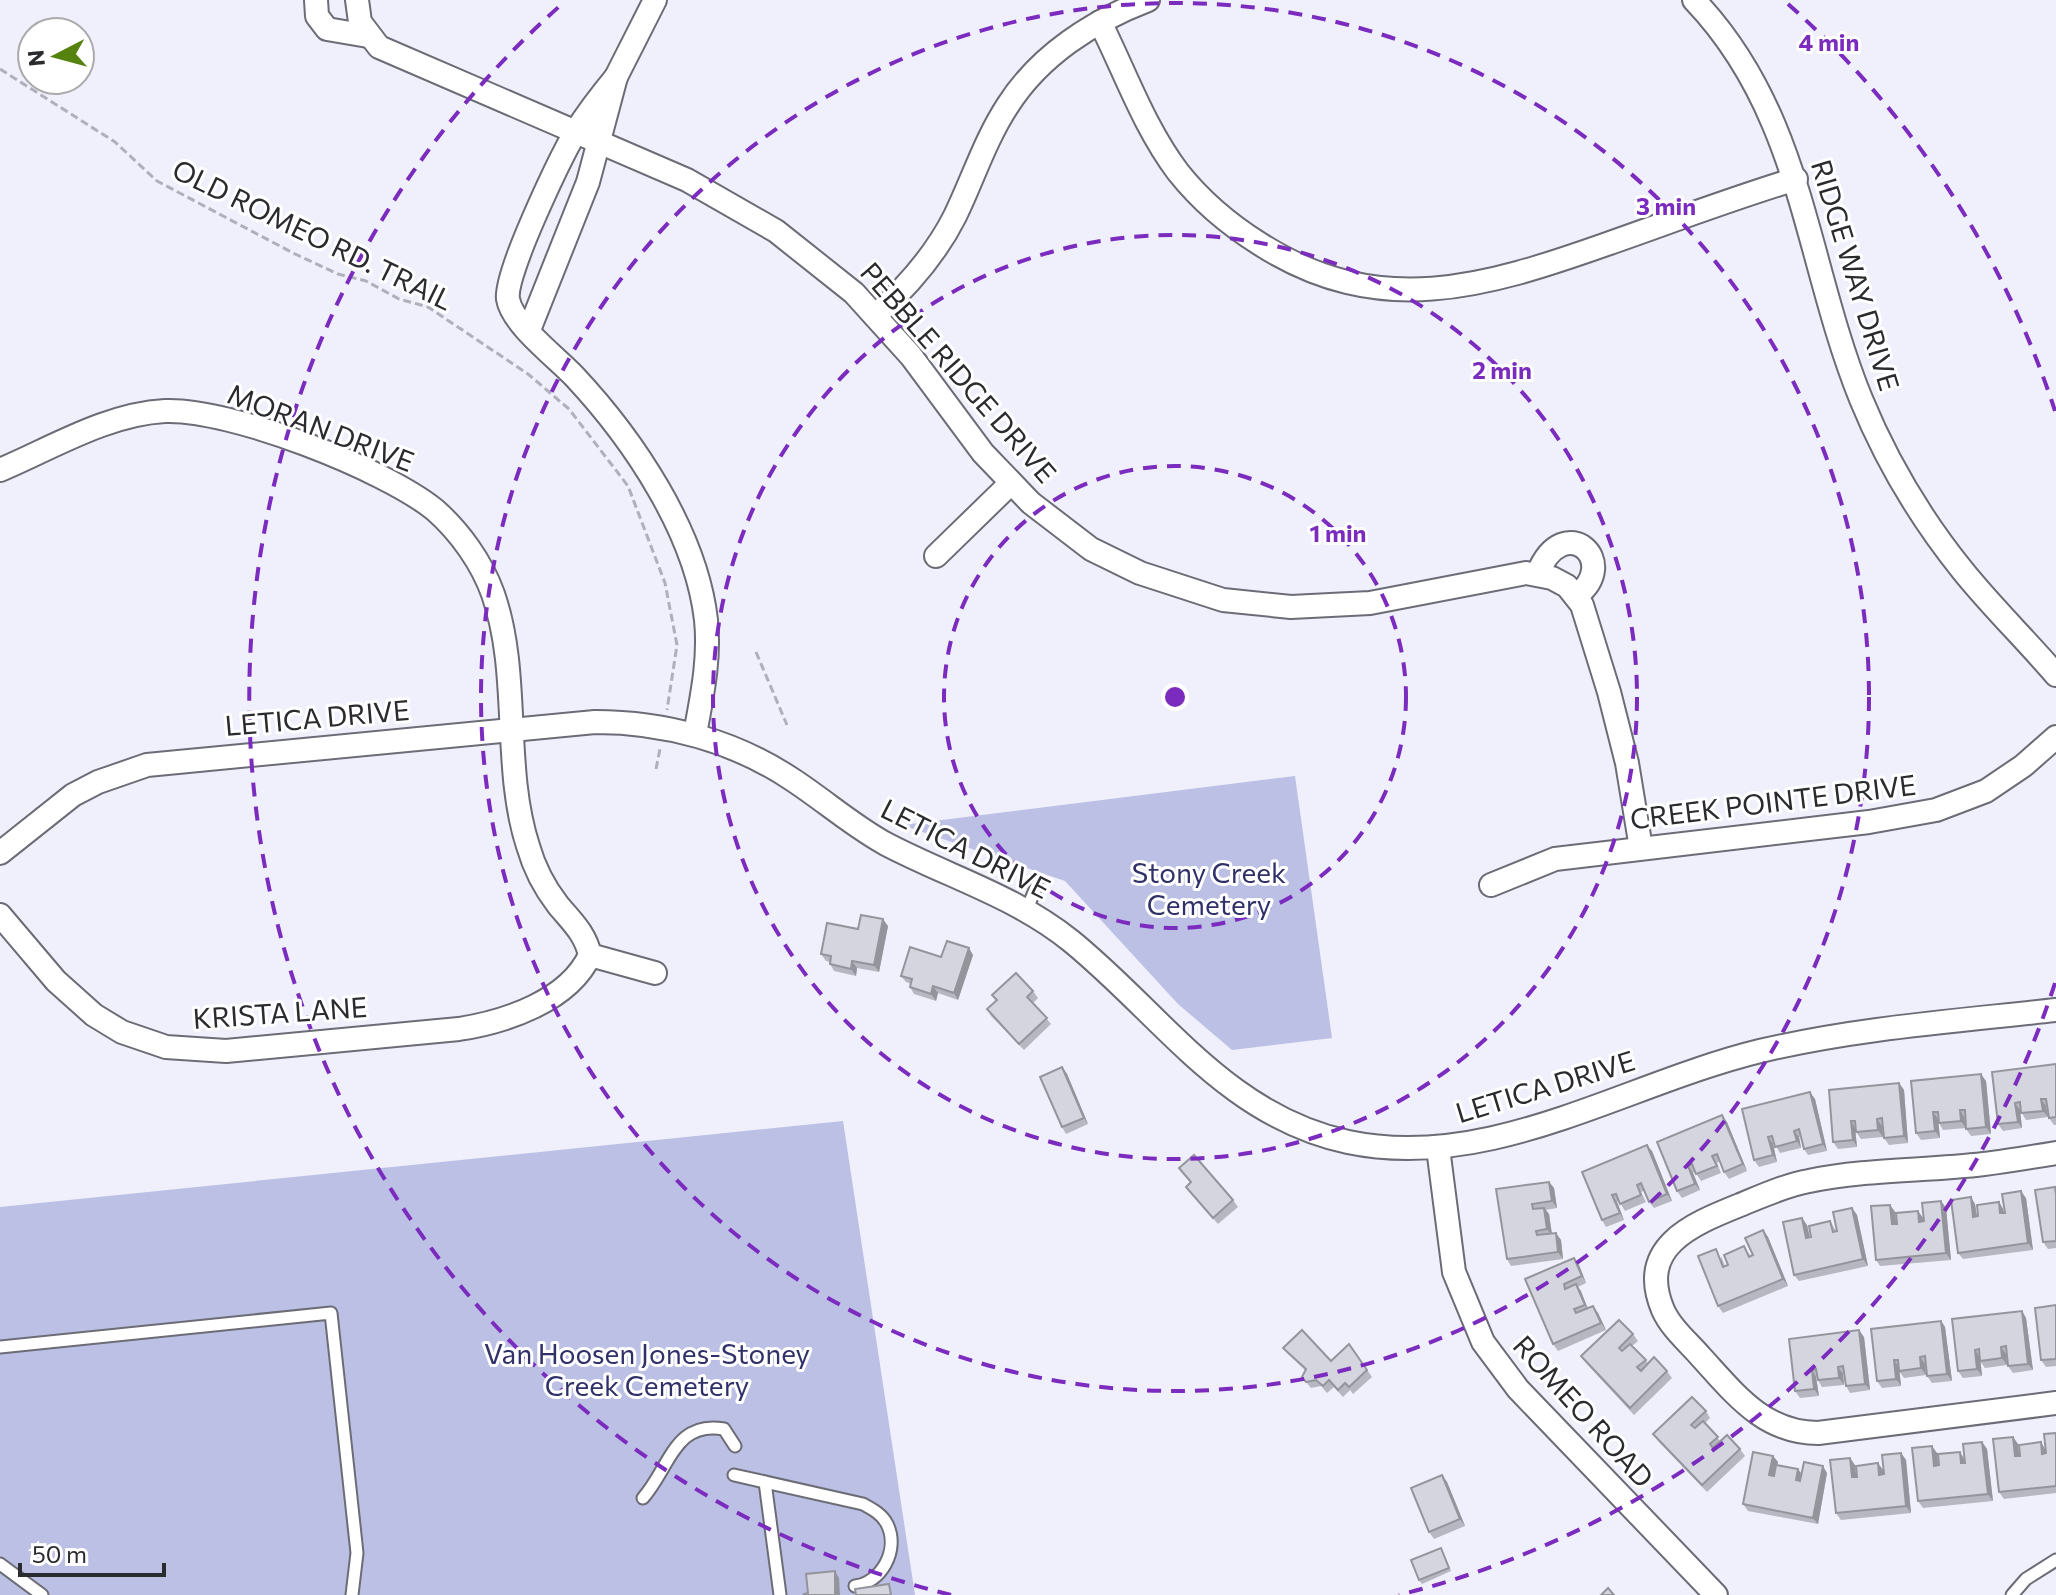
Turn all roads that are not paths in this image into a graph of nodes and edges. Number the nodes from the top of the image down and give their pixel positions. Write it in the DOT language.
graph roads {
  1 [pos="655,0"];
  2 [pos="1148,0"];
  3 [pos="1694,0"];
  4 [pos="357,3"];
  5 [pos="316,4"];
  6 [pos="1100,22"];
  7 [pos="368,36"];
  8 [pos="616,77"];
  9 [pos="575,133"];
  10 [pos="600,145"];
  11 [pos="1796,179"];
  12 [pos="875,316"];
  13 [pos="529,330"];
  14 [pos="0,470"];
  15 [pos="1011,483"];
  16 [pos="936,556"];
  17 [pos="1538,573"];
  18 [pos="1576,596"];
  19 [pos="2056,675"];
  20 [pos="511,729"];
  21 [pos="695,734"];
  22 [pos="2054,743"];
  23 [pos="1641,848"];
  24 [pos="0,853"];
  25 [pos="1037,885"];
  26 [pos="1491,885"];
  27 [pos="1027,909"];
  28 [pos="0,915"];
  29 [pos="590,955"];
  30 [pos="655,973"];
  31 [pos="2056,1010"];
  32 [pos="1438,1148"];
  33 [pos="2056,1153"];
  34 [pos="0,1347"];
  35 [pos="2056,1403"];
  36 [pos="735,1446"];
  37 [pos="734,1475"];
  38 [pos="765,1482"];
  39 [pos="643,1498"];
  40 [pos="2056,1560"];
  41 [pos="0,1564"];
  42 [pos="855,1586"];
  43 [pos="42,1595"];
  44 [pos="352,1595"];
  45 [pos="780,1595"];
  46 [pos="1716,1595"];
  47 [pos="2012,1595"];
  1 -- 8 [label="street"];
  2 -- 6 [label="street"];
  3 -- 11 [label="street, RIDGE WAY DRIVE"];
  4 -- 7 [label="street"];
  5 -- 7 [label="street, PEBBLE RIDGE DRIVE"];
  6 -- 11 [label="street"];
  6 -- 12 [label="street"];
  7 -- 9 [label="street, PEBBLE RIDGE DRIVE"];
  8 -- 9 [label="street"];
  8 -- 10 [label="street"];
  9 -- 10 [label="street, PEBBLE RIDGE DRIVE"];
  9 -- 13 [label="street"];
  10 -- 12 [label="street, PEBBLE RIDGE DRIVE"];
  10 -- 13 [label="street"];
  11 -- 19 [label="street, RIDGE WAY DRIVE"];
  12 -- 15 [label="street, PEBBLE RIDGE DRIVE"];
  13 -- 21 [label="street"];
  14 -- 20 [label="street, MORAN DRIVE"];
  15 -- 16 [label="street"];
  15 -- 17 [label="street, PEBBLE RIDGE DRIVE"];
  17 -- 18 [label="street"];
  17 -- 18 [label="street"];
  18 -- 23 [label="street"];
  20 -- 21 [label="street, LETICA DRIVE"];
  20 -- 24 [label="street, LETICA DRIVE"];
  20 -- 29 [label="street, MORAN DRIVE"];
  21 -- 27 [label="street, LETICA DRIVE"];
  22 -- 23 [label="street, CREEK POINTE DRIVE"];
  23 -- 26 [label="street, CREEK POINTE DRIVE"];
  25 -- 27 [label="lane"];
  27 -- 32 [label="street, LETICA DRIVE"];
  28 -- 29 [label="street, KRISTA LANE"];
  29 -- 30 [label="street"];
  31 -- 32 [label="street, LETICA DRIVE"];
  32 -- 46 [label="street, ROMEO ROAD"];
  33 -- 35 [label="street"];
  34 -- 44 [label="lane"];
  36 -- 39 [label="lane"];
  37 -- 38 [label="lane"];
  38 -- 42 [label="lane"];
  38 -- 45 [label="lane"];
  40 -- 47 [label="lane"];
  41 -- 43 [label="lane"];
}
